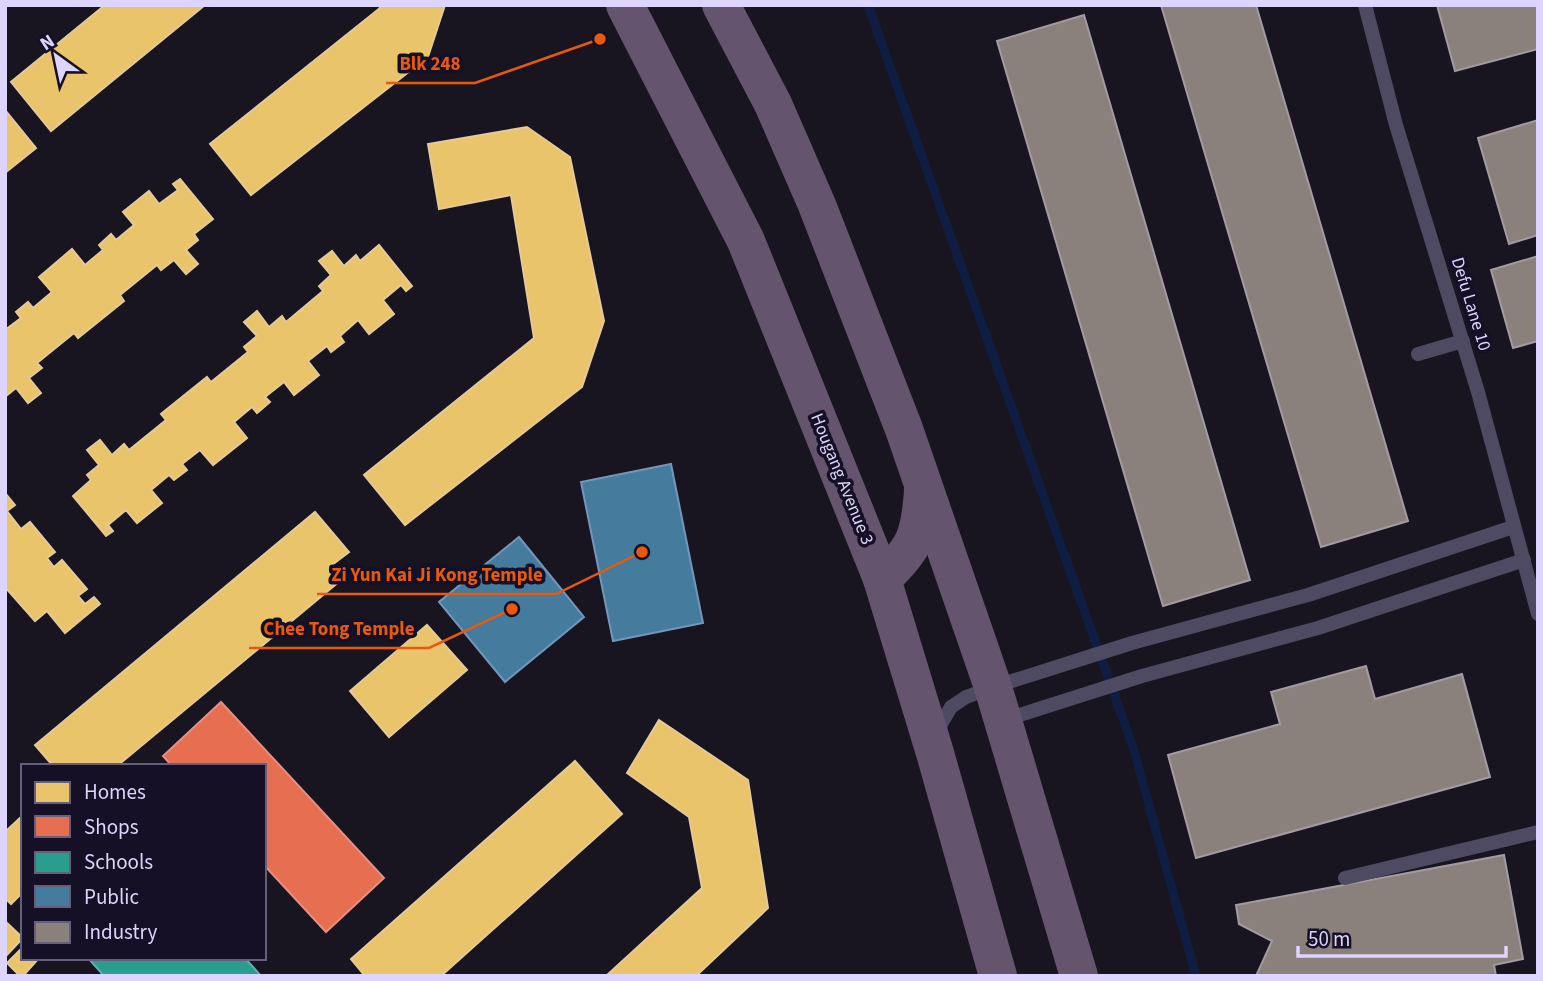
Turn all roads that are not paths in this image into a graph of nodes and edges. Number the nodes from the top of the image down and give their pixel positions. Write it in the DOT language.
graph roads {
  1 [pos="625,5"];
  2 [pos="721,5"];
  3 [pos="1365,5"];
  4 [pos="1463,341"];
  5 [pos="1418,354"];
  6 [pos="923,485"];
  7 [pos="1513,527"];
  8 [pos="1524,560"];
  9 [pos="882,579"];
  10 [pos="1538,614"];
  11 [pos="997,704"];
  12 [pos="935,752"];
  13 [pos="1538,832"];
  14 [pos="1345,878"];
  15 [pos="998,976"];
  16 [pos="1079,976"];
  1 -- 9 [label="highway, Hougang Avenue 3"];
  2 -- 6 [label="highway"];
  3 -- 4 [label="lane, Defu Lane 10"];
  4 -- 5 [label="lane"];
  4 -- 7 [label="lane, Defu Lane 10"];
  6 -- 9 [label="highway"];
  6 -- 11 [label="highway"];
  7 -- 8 [label="lane, Defu Lane 10"];
  7 -- 11 [label="lane"];
  8 -- 10 [label="lane, Defu Lane 10"];
  8 -- 11 [label="lane"];
  9 -- 12 [label="highway, Hougang Avenue 3"];
  11 -- 12 [label="lane"];
  11 -- 16 [label="highway"];
  12 -- 15 [label="highway, Hougang Avenue 3"];
  13 -- 14 [label="lane"];
}
